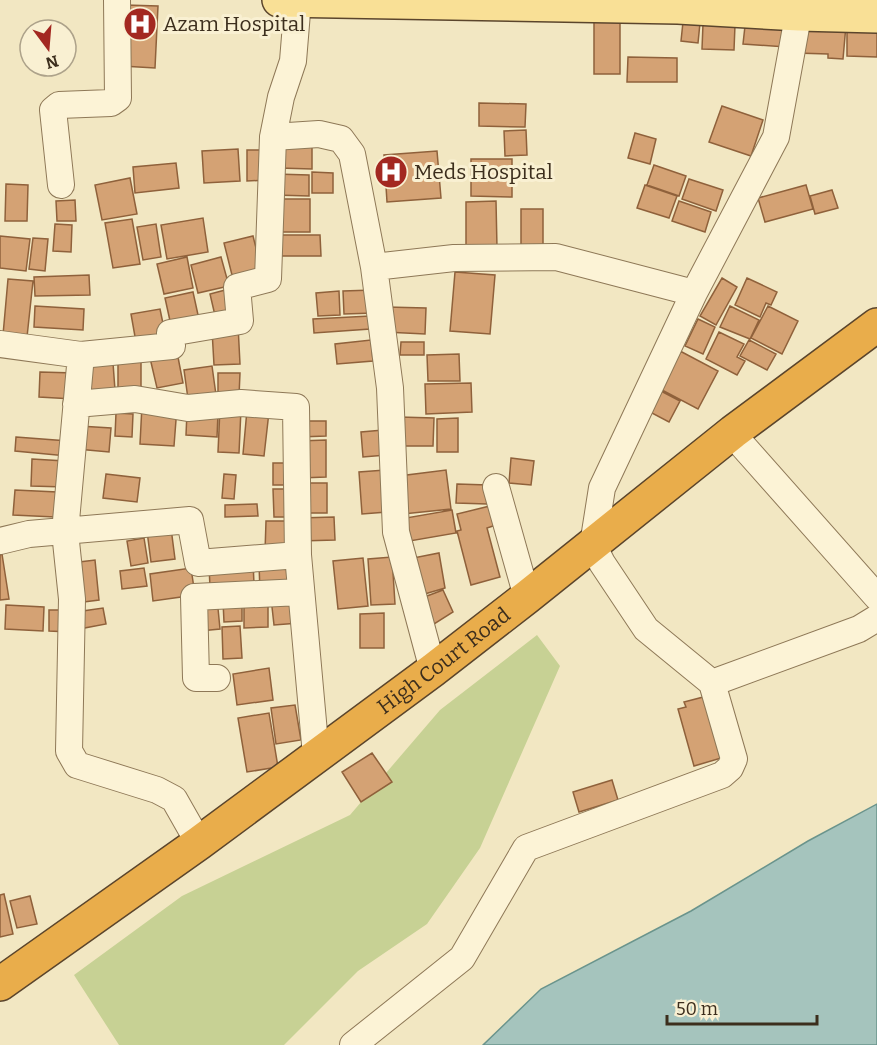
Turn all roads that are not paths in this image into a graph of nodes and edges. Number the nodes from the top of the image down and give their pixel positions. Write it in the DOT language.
graph roads {
  1 [pos="117,0"];
  2 [pos="279,0"];
  3 [pos="298,0"];
  4 [pos="553,2"];
  5 [pos="601,3"];
  6 [pos="678,4"];
  7 [pos="800,7"];
  8 [pos="877,16"];
  9 [pos="273,137"];
  10 [pos="62,185"];
  11 [pos="374,267"];
  12 [pos="694,293"];
  13 [pos="877,325"];
  14 [pos="0,344"];
  15 [pos="877,346"];
  16 [pos="81,355"];
  17 [pos="76,404"];
  18 [pos="743,446"];
  19 [pos="496,487"];
  20 [pos="65,532"];
  21 [pos="0,542"];
  22 [pos="598,554"];
  23 [pos="298,555"];
  24 [pos="301,592"];
  25 [pos="527,597"];
  26 [pos="877,597"];
  27 [pos="877,618"];
  28 [pos="433,670"];
  29 [pos="217,678"];
  30 [pos="712,683"];
  31 [pos="316,755"];
  32 [pos="199,843"];
  33 [pos="9,982"];
  34 [pos="353,1045"];
  1 -- 10 [label="street"];
  2 -- 3 [label="main road"];
  3 -- 4 [label="main road"];
  3 -- 9 [label="street"];
  4 -- 5 [label="main road"];
  5 -- 6 [label="main road"];
  6 -- 7 [label="main road"];
  7 -- 8 [label="main road"];
  7 -- 12 [label="street"];
  9 -- 11 [label="street"];
  9 -- 16 [label="street"];
  11 -- 12 [label="street"];
  11 -- 28 [label="street"];
  12 -- 22 [label="street"];
  13 -- 22 [label="highway, High Court Road"];
  14 -- 16 [label="street"];
  15 -- 18 [label="highway, High Court Road"];
  16 -- 17 [label="street"];
  17 -- 20 [label="street"];
  17 -- 23 [label="street"];
  18 -- 22 [label="highway, High Court Road"];
  18 -- 26 [label="street"];
  19 -- 25 [label="street"];
  20 -- 21 [label="street"];
  20 -- 23 [label="street"];
  20 -- 32 [label="street"];
  22 -- 25 [label="highway, High Court Road"];
  22 -- 30 [label="street"];
  22 -- 33 [label="highway, High Court Road"];
  23 -- 24 [label="street"];
  24 -- 29 [label="street"];
  24 -- 31 [label="street"];
  25 -- 28 [label="highway, High Court Road"];
  27 -- 30 [label="street"];
  28 -- 31 [label="highway, High Court Road"];
  30 -- 34 [label="street"];
  31 -- 32 [label="highway, High Court Road"];
  32 -- 33 [label="highway, High Court Road"];
}
